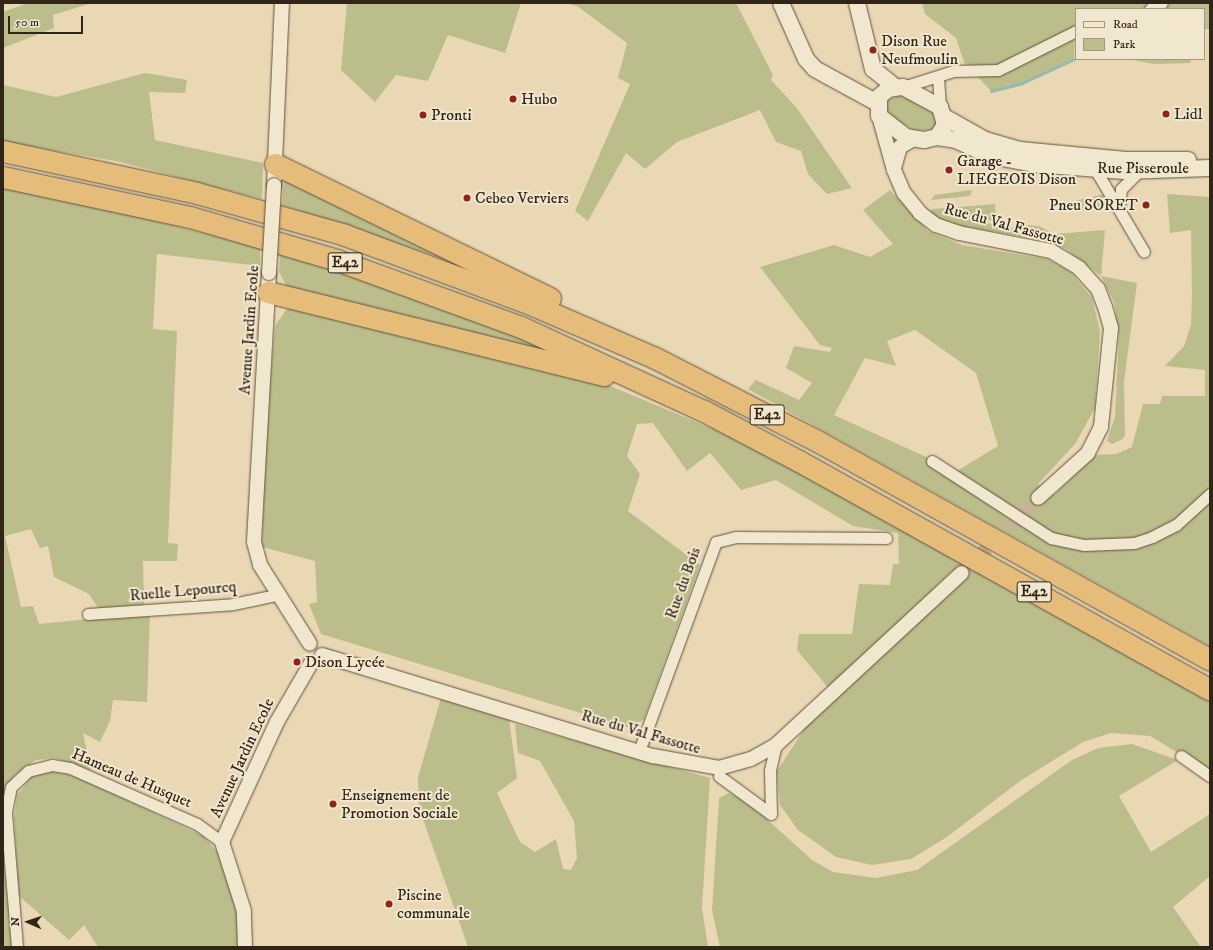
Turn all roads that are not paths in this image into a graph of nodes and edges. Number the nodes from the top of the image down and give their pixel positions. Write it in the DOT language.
graph roads {
  1 [pos="282,3"];
  2 [pos="781,3"];
  3 [pos="857,3"];
  4 [pos="1162,3"];
  5 [pos="1152,8"];
  6 [pos="1075,32"];
  7 [pos="938,78"];
  8 [pos="899,87"];
  9 [pos="878,110"];
  10 [pos="943,112"];
  11 [pos="937,137"];
  12 [pos="914,139"];
  13 [pos="3,151"];
  14 [pos="1210,160"];
  15 [pos="275,164"];
  16 [pos="1210,168"];
  17 [pos="1096,169"];
  18 [pos="894,170"];
  19 [pos="1139,171"];
  20 [pos="3,177"];
  21 [pos="1119,206"];
  22 [pos="1144,252"];
  23 [pos="269,283"];
  24 [pos="655,358"];
  25 [pos="671,396"];
  26 [pos="932,461"];
  27 [pos="1210,494"];
  28 [pos="1038,498"];
  29 [pos="886,538"];
  30 [pos="962,573"];
  31 [pos="280,594"];
  32 [pos="88,614"];
  33 [pos="312,659"];
  34 [pos="1210,660"];
  35 [pos="1210,690"];
  36 [pos="776,745"];
  37 [pos="639,751"];
  38 [pos="1181,756"];
  39 [pos="719,776"];
  40 [pos="1210,776"];
  41 [pos="222,842"];
  42 [pos="17,947"];
  43 [pos="245,947"];
  1 -- 15 [label="street, Avenue Jardin Ecole"];
  2 -- 9 [label="main road, Rue Pisseroule"];
  3 -- 8 [label="main road, Rue Pisseroule"];
  4 -- 5 [label="street"];
  6 -- 7 [label="street"];
  7 -- 8 [label="street"];
  7 -- 10 [label="street"];
  8 -- 9 [label="main road"];
  8 -- 10 [label="main road, Rue Pisseroule"];
  9 -- 12 [label="main road, Rue Pisseroule"];
  9 -- 18 [label="street, Rue du Val Fassotte"];
  10 -- 11 [label="main road"];
  10 -- 14 [label="main road, Rue Pisseroule"];
  11 -- 12 [label="main road, Rue Pisseroule"];
  11 -- 17 [label="main road, Rue Pisseroule"];
  12 -- 18 [label="street"];
  13 -- 24 [label="highway, E42"];
  15 -- 23 [label="street, Avenue Jardin Ecole, bridge"];
  15 -- 24 [label="highway"];
  16 -- 19 [label="main road, Rue Pisseroule"];
  17 -- 19 [label="main road, Rue Pisseroule"];
  17 -- 21 [label="street"];
  18 -- 28 [label="street, Rue du Val Fassotte"];
  19 -- 21 [label="street"];
  20 -- 25 [label="highway, E42"];
  21 -- 22 [label="street"];
  23 -- 25 [label="highway"];
  23 -- 31 [label="street, Avenue Jardin Ecole"];
  24 -- 34 [label="highway, E42"];
  25 -- 35 [label="highway, E42"];
  26 -- 27 [label="street"];
  29 -- 37 [label="street, Rue du Bois"];
  30 -- 36 [label="street, Rue du Val Fassotte"];
  31 -- 32 [label="street, Ruelle Lepourcq"];
  31 -- 33 [label="street, Avenue Jardin Ecole"];
  33 -- 37 [label="street, Rue du Val Fassotte"];
  33 -- 41 [label="street, Avenue Jardin Ecole"];
  36 -- 37 [label="street, Rue du Val Fassotte"];
  36 -- 39 [label="street"];
  38 -- 40 [label="street"];
  41 -- 42 [label="street, Hameau de Husquet"];
  41 -- 43 [label="street"];
}
